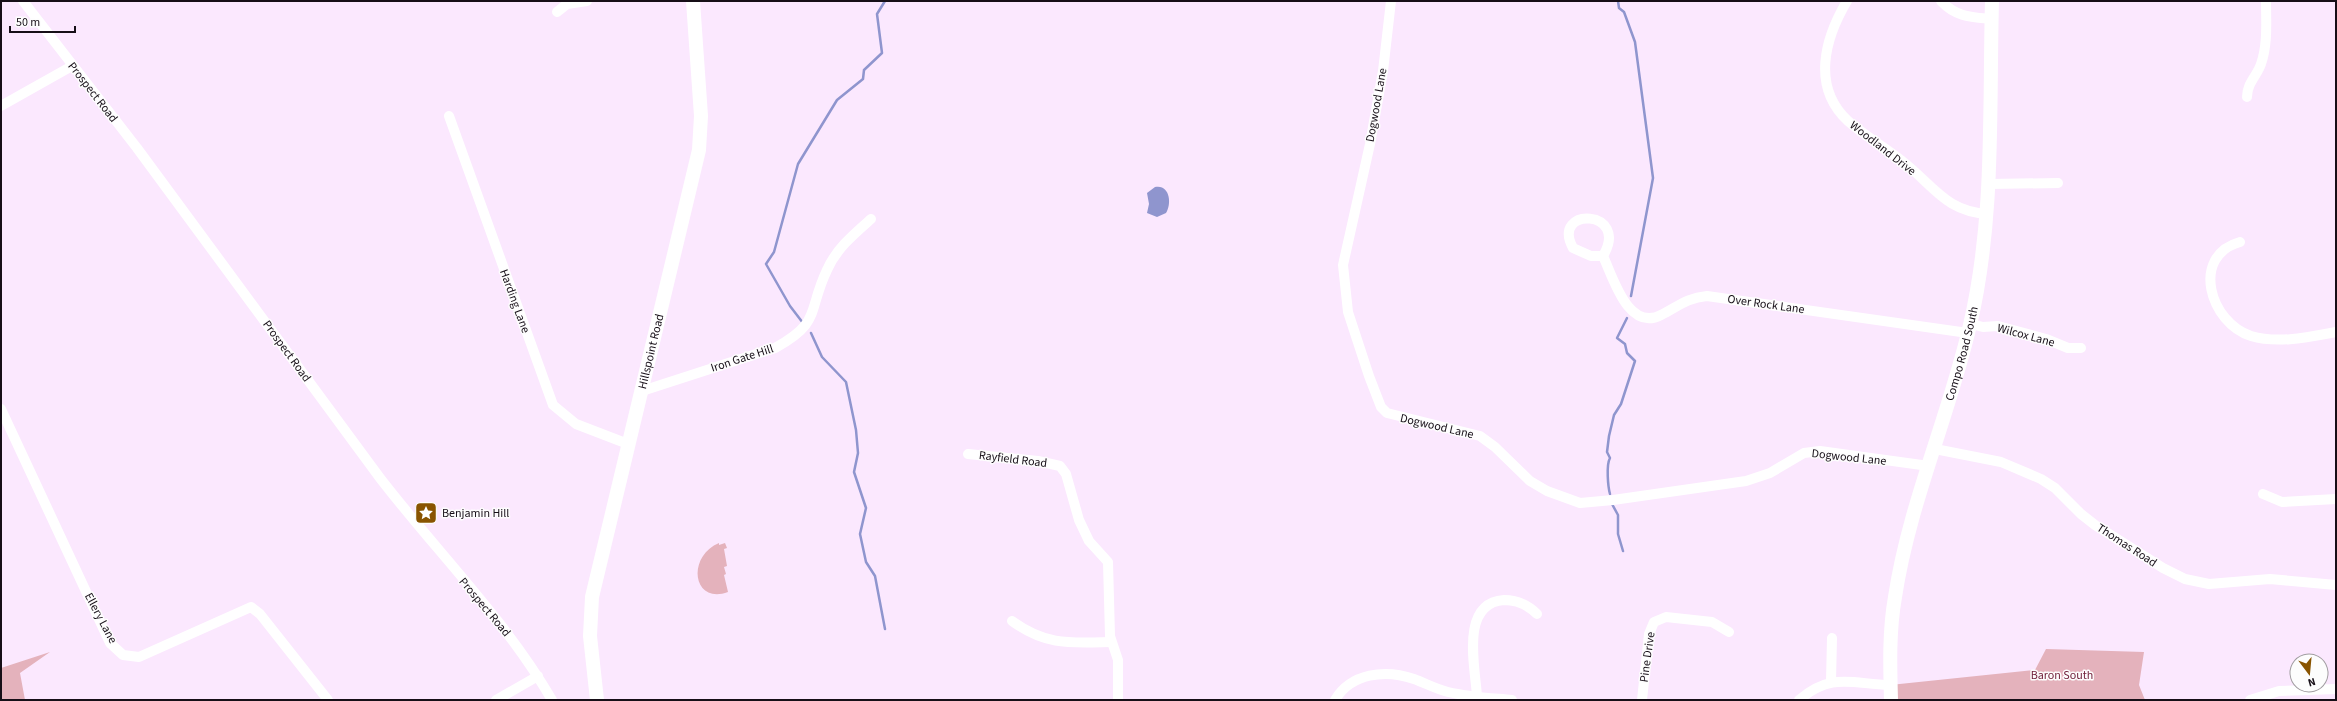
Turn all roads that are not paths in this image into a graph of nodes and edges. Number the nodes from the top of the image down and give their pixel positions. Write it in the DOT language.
graph roads {
  1 [pos="23,1"];
  2 [pos="587,1"];
  3 [pos="693,1"];
  4 [pos="1391,1"];
  5 [pos="1847,1"];
  6 [pos="1941,1"];
  7 [pos="1992,1"];
  8 [pos="2266,1"];
  9 [pos="557,12"];
  10 [pos="1992,19"];
  11 [pos="72,66"];
  12 [pos="2247,97"];
  13 [pos="1,106"];
  14 [pos="448,116"];
  15 [pos="2058,183"];
  16 [pos="1989,184"];
  17 [pos="1988,214"];
  18 [pos="871,219"];
  19 [pos="2240,242"];
  20 [pos="1604,256"];
  21 [pos="1970,328"];
  22 [pos="2336,332"];
  23 [pos="2081,348"];
  24 [pos="642,391"];
  25 [pos="1,409"];
  26 [pos="628,444"];
  27 [pos="1935,449"];
  28 [pos="968,454"];
  29 [pos="1929,466"];
  30 [pos="2263,494"];
  31 [pos="2336,499"];
  32 [pos="2336,585"];
  33 [pos="1537,614"];
  34 [pos="1012,621"];
  35 [pos="1729,632"];
  36 [pos="1832,638"];
  37 [pos="1111,642"];
  38 [pos="538,676"];
  39 [pos="1831,682"];
  40 [pos="1890,685"];
  41 [pos="2336,688"];
  42 [pos="1477,696"];
  43 [pos="328,700"];
  44 [pos="496,700"];
  45 [pos="552,700"];
  46 [pos="597,700"];
  47 [pos="1118,700"];
  48 [pos="1335,700"];
  49 [pos="1512,700"];
  50 [pos="1642,700"];
  51 [pos="1799,700"];
  52 [pos="1890,700"];
  53 [pos="2250,700"];
  1 -- 11 [label="street, Prospect Road"];
  2 -- 9 [label="street"];
  3 -- 24 [label="street, Hillspoint Road"];
  4 -- 29 [label="street, Dogwood Lane"];
  5 -- 17 [label="street, Woodland Drive"];
  6 -- 10 [label="street"];
  7 -- 10 [label="street, Compo Road South"];
  8 -- 12 [label="street"];
  10 -- 16 [label="street, Compo Road South"];
  11 -- 13 [label="street"];
  11 -- 38 [label="street, Prospect Road"];
  14 -- 26 [label="street, Harding Lane"];
  15 -- 16 [label="street"];
  16 -- 17 [label="street, Compo Road South"];
  17 -- 21 [label="street, Compo Road South"];
  18 -- 24 [label="street, Iron Gate Hill"];
  19 -- 22 [label="street"];
  20 -- 20 [label="street"];
  20 -- 21 [label="street, Over Rock Lane"];
  21 -- 23 [label="street, Wilcox Lane"];
  21 -- 27 [label="street, Compo Road South"];
  24 -- 26 [label="street, Hillspoint Road"];
  25 -- 43 [label="street, Ellery Lane"];
  26 -- 46 [label="street, Hillspoint Road"];
  27 -- 29 [label="street, Compo Road South"];
  27 -- 32 [label="street, Thomas Road"];
  28 -- 37 [label="street, Rayfield Road"];
  29 -- 40 [label="street, Compo Road South"];
  30 -- 31 [label="street"];
  33 -- 42 [label="street"];
  34 -- 37 [label="street"];
  35 -- 50 [label="street, Pine Drive"];
  36 -- 39 [label="street"];
  37 -- 47 [label="street, Rayfield Road"];
  38 -- 44 [label="street"];
  38 -- 45 [label="street, Prospect Road"];
  39 -- 40 [label="street"];
  39 -- 51 [label="street"];
  40 -- 52 [label="street, Compo Road South"];
  41 -- 53 [label="street"];
  42 -- 48 [label="street"];
  42 -- 49 [label="street"];
}
